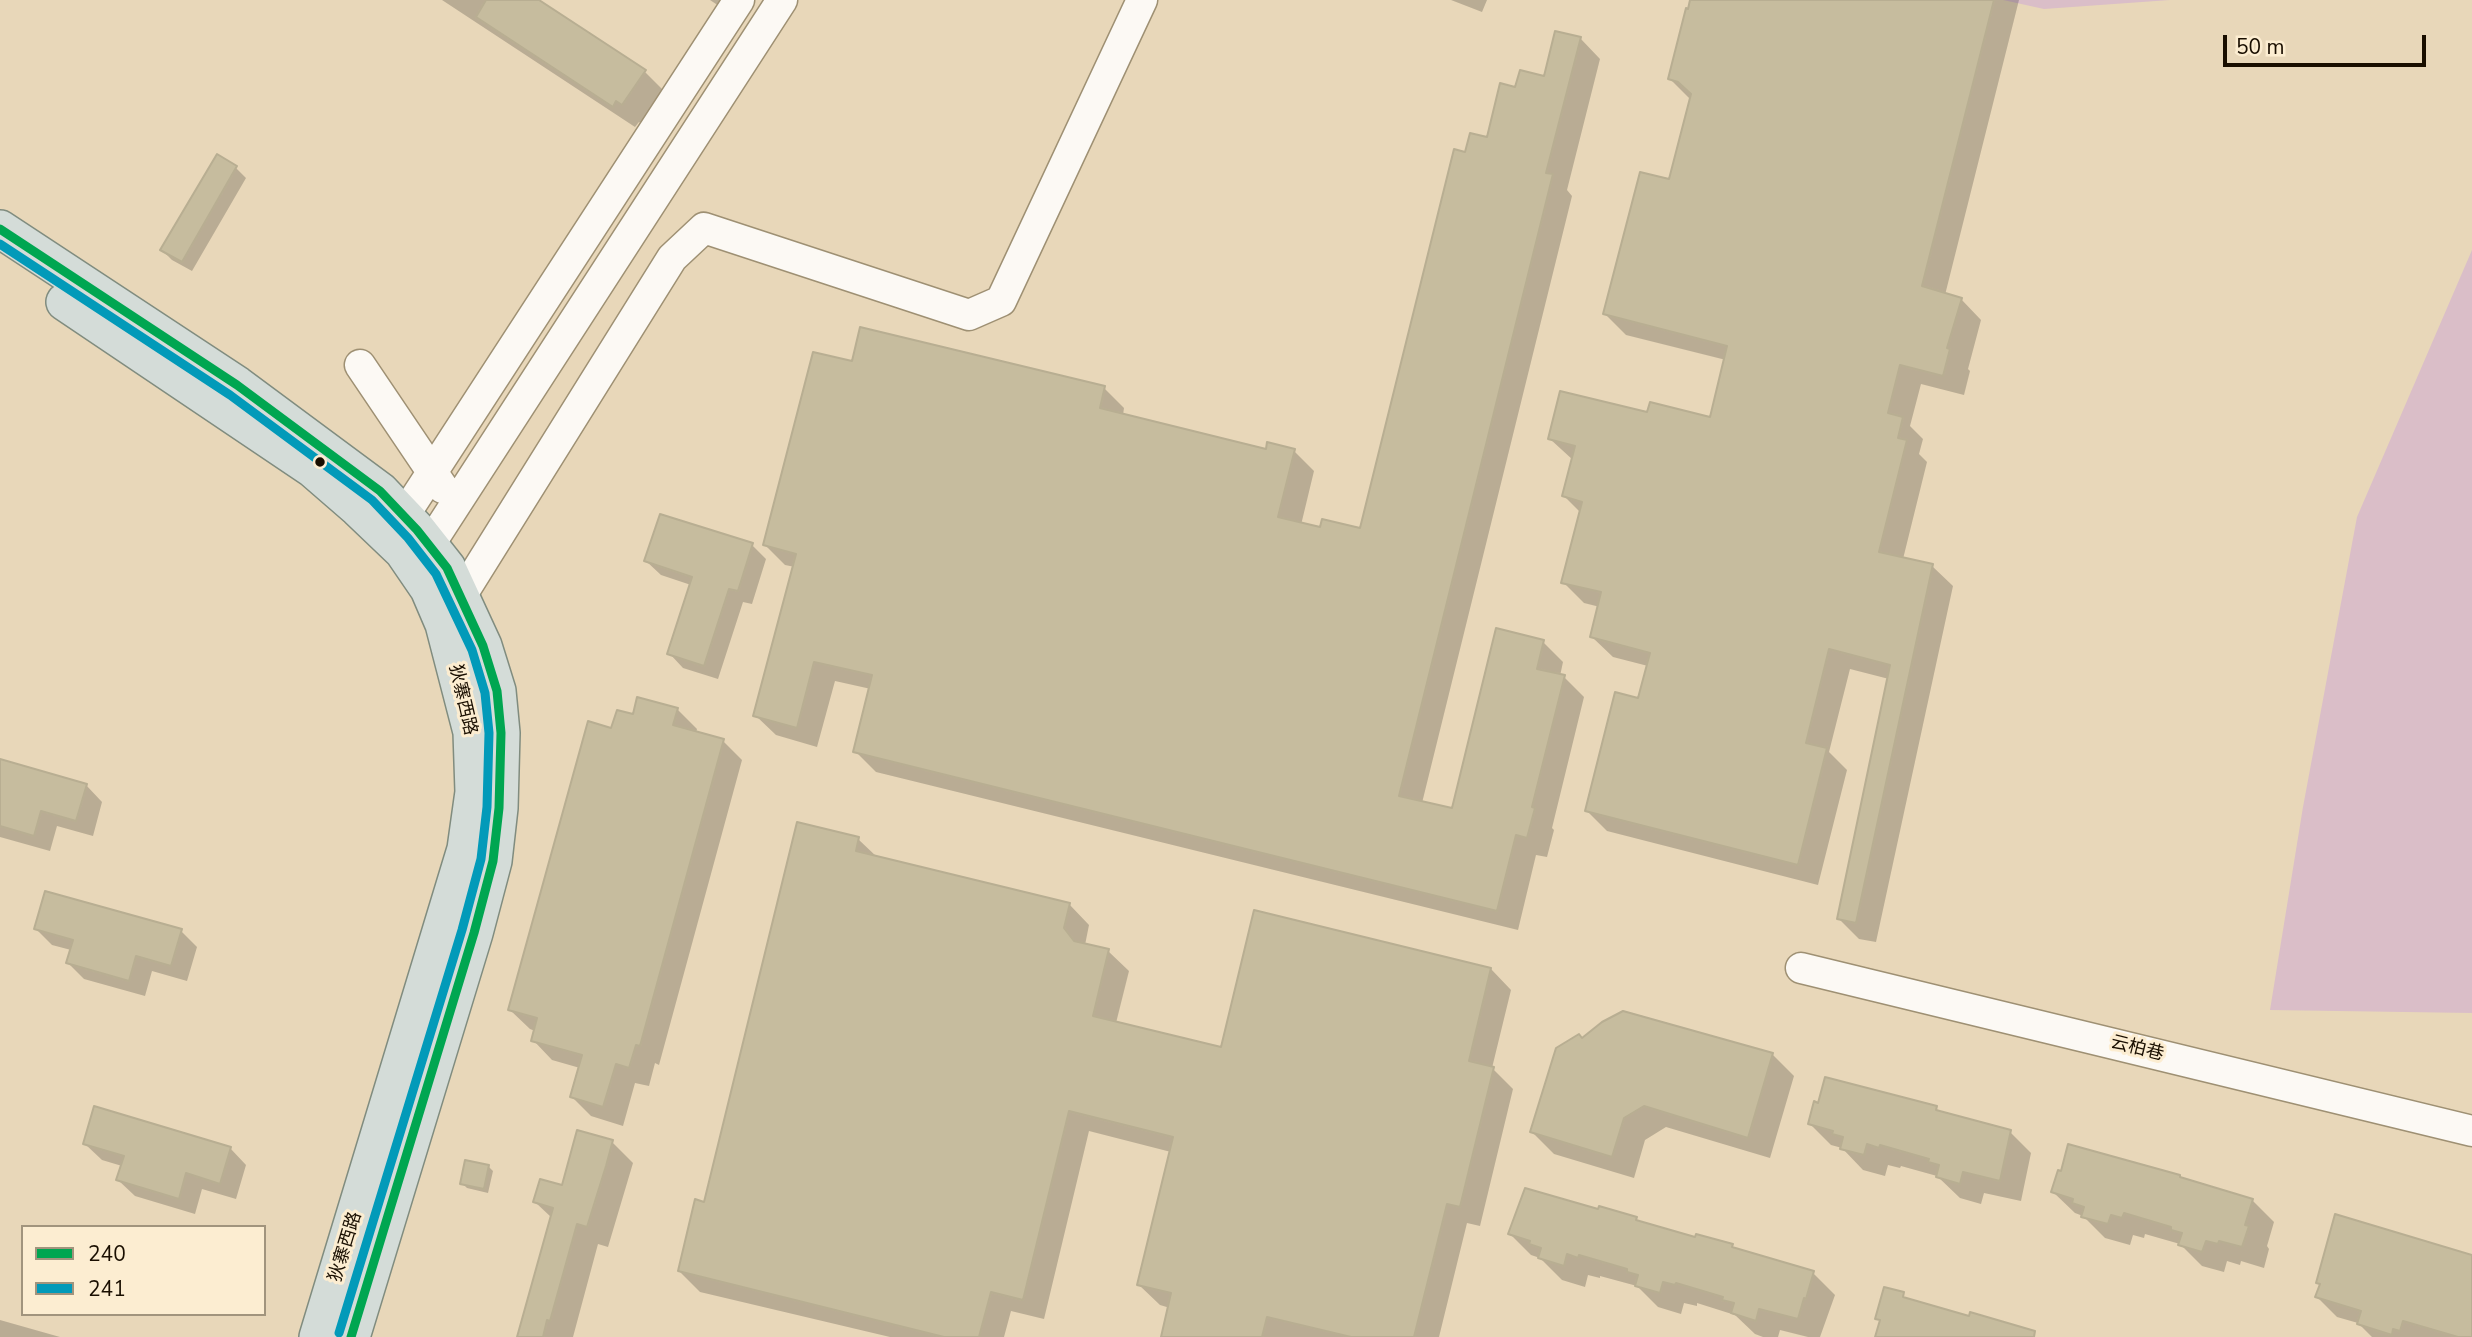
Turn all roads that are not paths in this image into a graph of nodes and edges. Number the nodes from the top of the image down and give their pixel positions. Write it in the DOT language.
graph roads {
  1 [pos="739,0"];
  2 [pos="782,0"];
  3 [pos="1142,0"];
  4 [pos="0,229"];
  5 [pos="0,259"];
  6 [pos="360,365"];
  7 [pos="432,472"];
  8 [pos="455,505"];
  9 [pos="396,527"];
  10 [pos="422,556"];
  11 [pos="452,611"];
  12 [pos="1801,968"];
  13 [pos="2472,1131"];
  14 [pos="318,1337"];
  15 [pos="351,1337"];
  1 -- 7 [label="street"];
  2 -- 8 [label="street"];
  3 -- 11 [label="street"];
  4 -- 9 [label="main road, 狄寨西路"];
  5 -- 9 [label="main road, 狄寨西路"];
  6 -- 7 [label="street"];
  7 -- 8 [label="street"];
  7 -- 9 [label="street"];
  8 -- 10 [label="street"];
  9 -- 10 [label="main road, 狄寨西路"];
  10 -- 11 [label="main road, 狄寨西路"];
  11 -- 14 [label="main road, 狄寨西路"];
  11 -- 15 [label="main road, 狄寨西路"];
  12 -- 13 [label="street, 云柏巷"];
}
